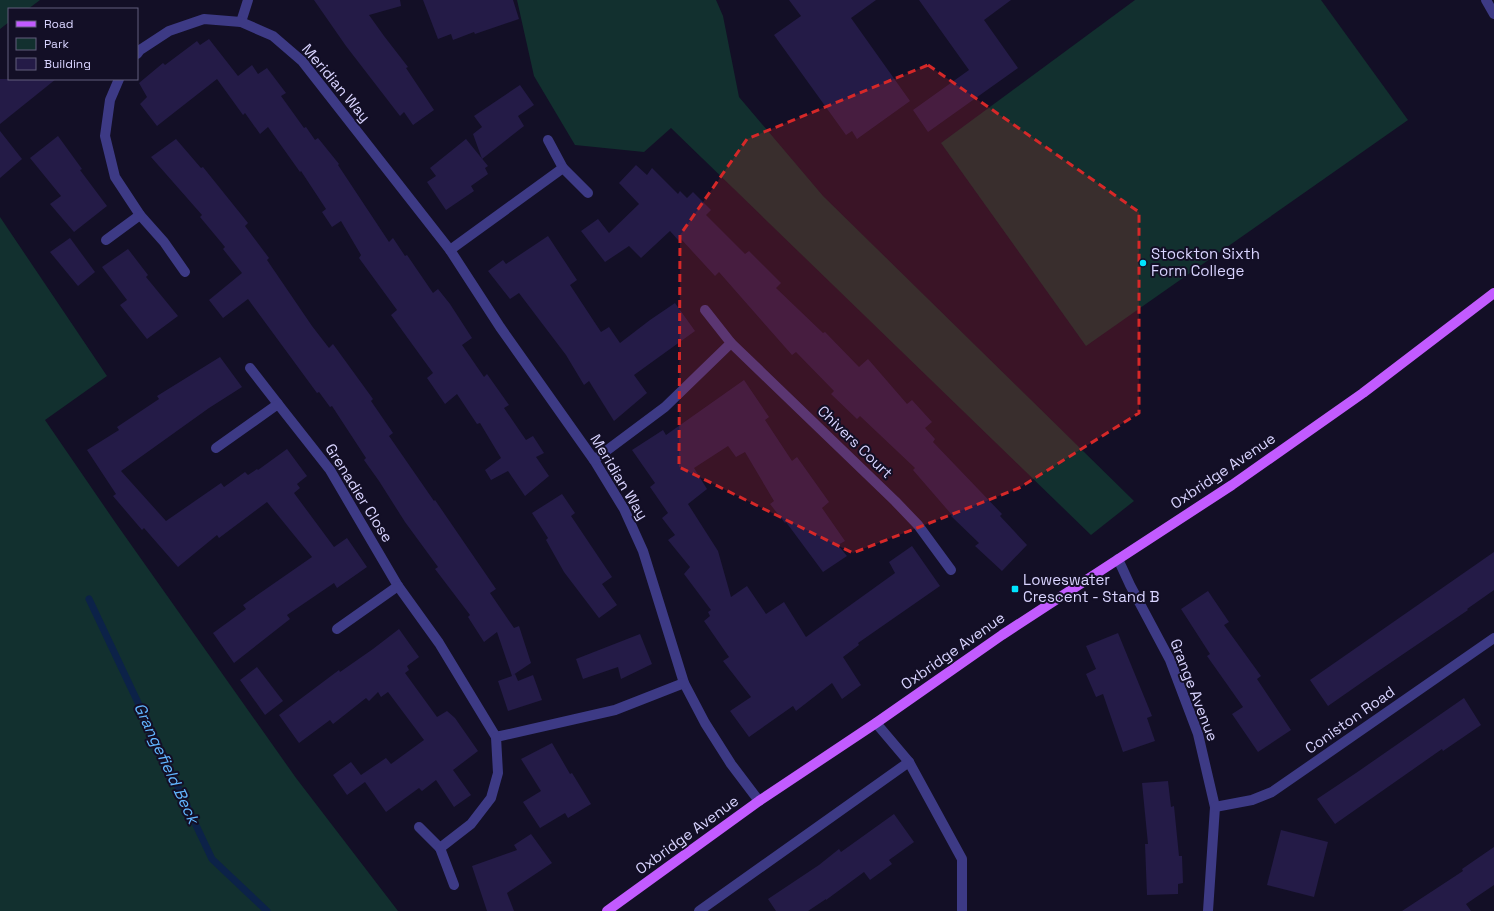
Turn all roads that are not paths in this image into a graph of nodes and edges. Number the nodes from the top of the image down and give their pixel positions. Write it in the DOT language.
graph roads {
  1 [pos="248,0"];
  2 [pos="1486,0"];
  3 [pos="1494,14"];
  4 [pos="241,22"];
  5 [pos="138,53"];
  6 [pos="119,80"];
  7 [pos="548,140"];
  8 [pos="563,168"];
  9 [pos="588,193"];
  10 [pos="140,215"];
  11 [pos="106,240"];
  12 [pos="450,250"];
  13 [pos="185,272"];
  14 [pos="1494,293"];
  15 [pos="705,310"];
  16 [pos="731,343"];
  17 [pos="250,368"];
  18 [pos="278,404"];
  19 [pos="216,448"];
  20 [pos="594,460"];
  21 [pos="1118,560"];
  22 [pos="951,570"];
  23 [pos="398,586"];
  24 [pos="337,629"];
  25 [pos="1494,638"];
  26 [pos="684,683"];
  27 [pos="876,723"];
  28 [pos="496,737"];
  29 [pos="909,762"];
  30 [pos="759,801"];
  31 [pos="1215,807"];
  32 [pos="419,827"];
  33 [pos="440,848"];
  34 [pos="454,885"];
  35 [pos="607,911"];
  36 [pos="699,911"];
  37 [pos="962,911"];
  38 [pos="1208,911"];
  1 -- 4 [label="street"];
  2 -- 3 [label="street"];
  4 -- 5 [label="street, Meridian Way"];
  4 -- 12 [label="street, Meridian Way"];
  6 -- 10 [label="street"];
  7 -- 8 [label="street"];
  8 -- 9 [label="street"];
  8 -- 12 [label="street"];
  10 -- 11 [label="street"];
  10 -- 13 [label="street"];
  12 -- 20 [label="street, Meridian Way"];
  14 -- 21 [label="main road, Oxbridge Avenue"];
  15 -- 16 [label="street, Chivers Court"];
  16 -- 20 [label="street"];
  16 -- 22 [label="street, Chivers Court"];
  17 -- 18 [label="street, Grenadier Close"];
  18 -- 19 [label="street"];
  18 -- 23 [label="street, Grenadier Close"];
  20 -- 26 [label="street, Meridian Way"];
  21 -- 27 [label="main road, Oxbridge Avenue"];
  21 -- 31 [label="street, Grange Avenue"];
  23 -- 24 [label="street"];
  23 -- 28 [label="street, Grenadier Close"];
  25 -- 31 [label="street, Coniston Road"];
  26 -- 28 [label="street"];
  26 -- 30 [label="street, Meridian Way"];
  27 -- 29 [label="street"];
  27 -- 30 [label="main road, Oxbridge Avenue"];
  28 -- 33 [label="street, Grenadier Close"];
  29 -- 36 [label="street"];
  29 -- 37 [label="street"];
  30 -- 35 [label="main road, Oxbridge Avenue"];
  31 -- 38 [label="street, Grange Avenue"];
  32 -- 33 [label="street"];
  33 -- 34 [label="street"];
}
